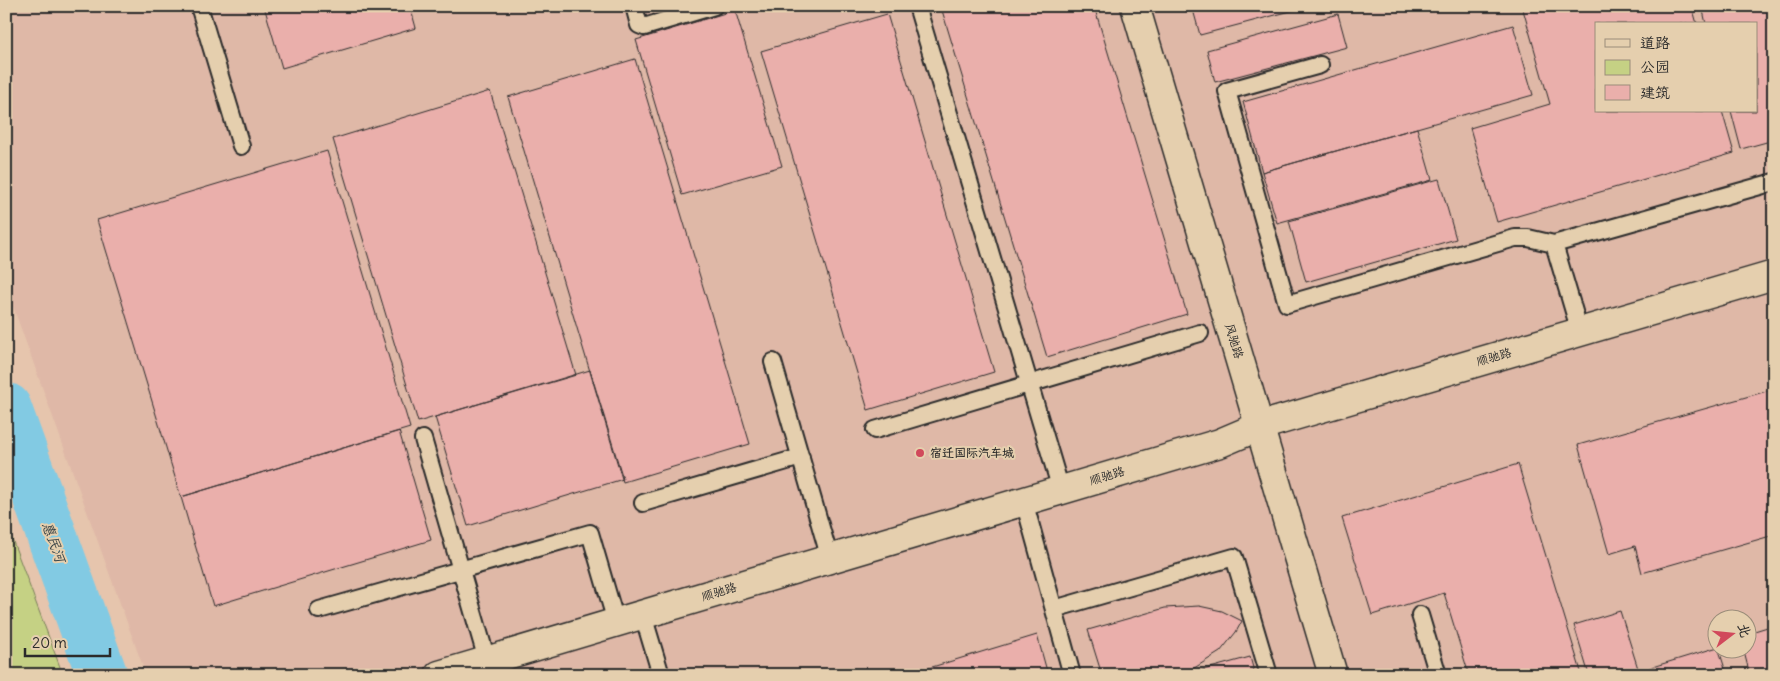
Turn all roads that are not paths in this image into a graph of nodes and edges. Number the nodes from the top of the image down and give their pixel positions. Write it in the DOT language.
graph roads {
  1 [pos="199,6"];
  2 [pos="634,6"];
  3 [pos="714,6"];
  4 [pos="916,6"];
  5 [pos="1135,6"];
  6 [pos="1320,65"];
  7 [pos="241,146"];
  8 [pos="1774,182"];
  9 [pos="1554,244"];
  10 [pos="1774,275"];
  11 [pos="1580,332"];
  12 [pos="1200,333"];
  13 [pos="773,362"];
  14 [pos="1030,384"];
  15 [pos="1260,426"];
  16 [pos="875,430"];
  17 [pos="423,439"];
  18 [pos="801,457"];
  19 [pos="1061,490"];
  20 [pos="1024,501"];
  21 [pos="643,503"];
  22 [pos="830,559"];
  23 [pos="461,570"];
  24 [pos="1054,609"];
  25 [pos="319,610"];
  26 [pos="643,614"];
  27 [pos="1420,615"];
  28 [pos="616,622"];
  29 [pos="487,660"];
  30 [pos="439,675"];
  31 [pos="661,675"];
  32 [pos="1072,675"];
  33 [pos="1270,675"];
  34 [pos="1334,675"];
  35 [pos="1438,675"];
  1 -- 7 [label="lane"];
  2 -- 3 [label="lane"];
  4 -- 14 [label="lane"];
  5 -- 15 [label="street, 风驰路"];
  6 -- 9 [label="lane"];
  8 -- 9 [label="lane"];
  9 -- 11 [label="lane"];
  10 -- 11 [label="street, 顺驰路"];
  11 -- 15 [label="street, 顺驰路"];
  12 -- 14 [label="lane"];
  13 -- 18 [label="lane"];
  14 -- 16 [label="lane"];
  14 -- 19 [label="lane"];
  15 -- 19 [label="street, 顺驰路"];
  15 -- 34 [label="street, 风驰路"];
  17 -- 23 [label="lane"];
  18 -- 21 [label="lane"];
  18 -- 22 [label="lane"];
  19 -- 20 [label="street, 顺驰路"];
  20 -- 22 [label="street, 顺驰路"];
  20 -- 24 [label="lane"];
  22 -- 26 [label="street, 顺驰路"];
  23 -- 25 [label="lane"];
  23 -- 28 [label="lane"];
  23 -- 29 [label="lane"];
  24 -- 32 [label="lane"];
  24 -- 33 [label="lane"];
  26 -- 28 [label="street, 顺驰路"];
  26 -- 31 [label="lane"];
  27 -- 35 [label="lane"];
  28 -- 29 [label="street, 顺驰路"];
  29 -- 30 [label="street, 顺驰路"];
}
